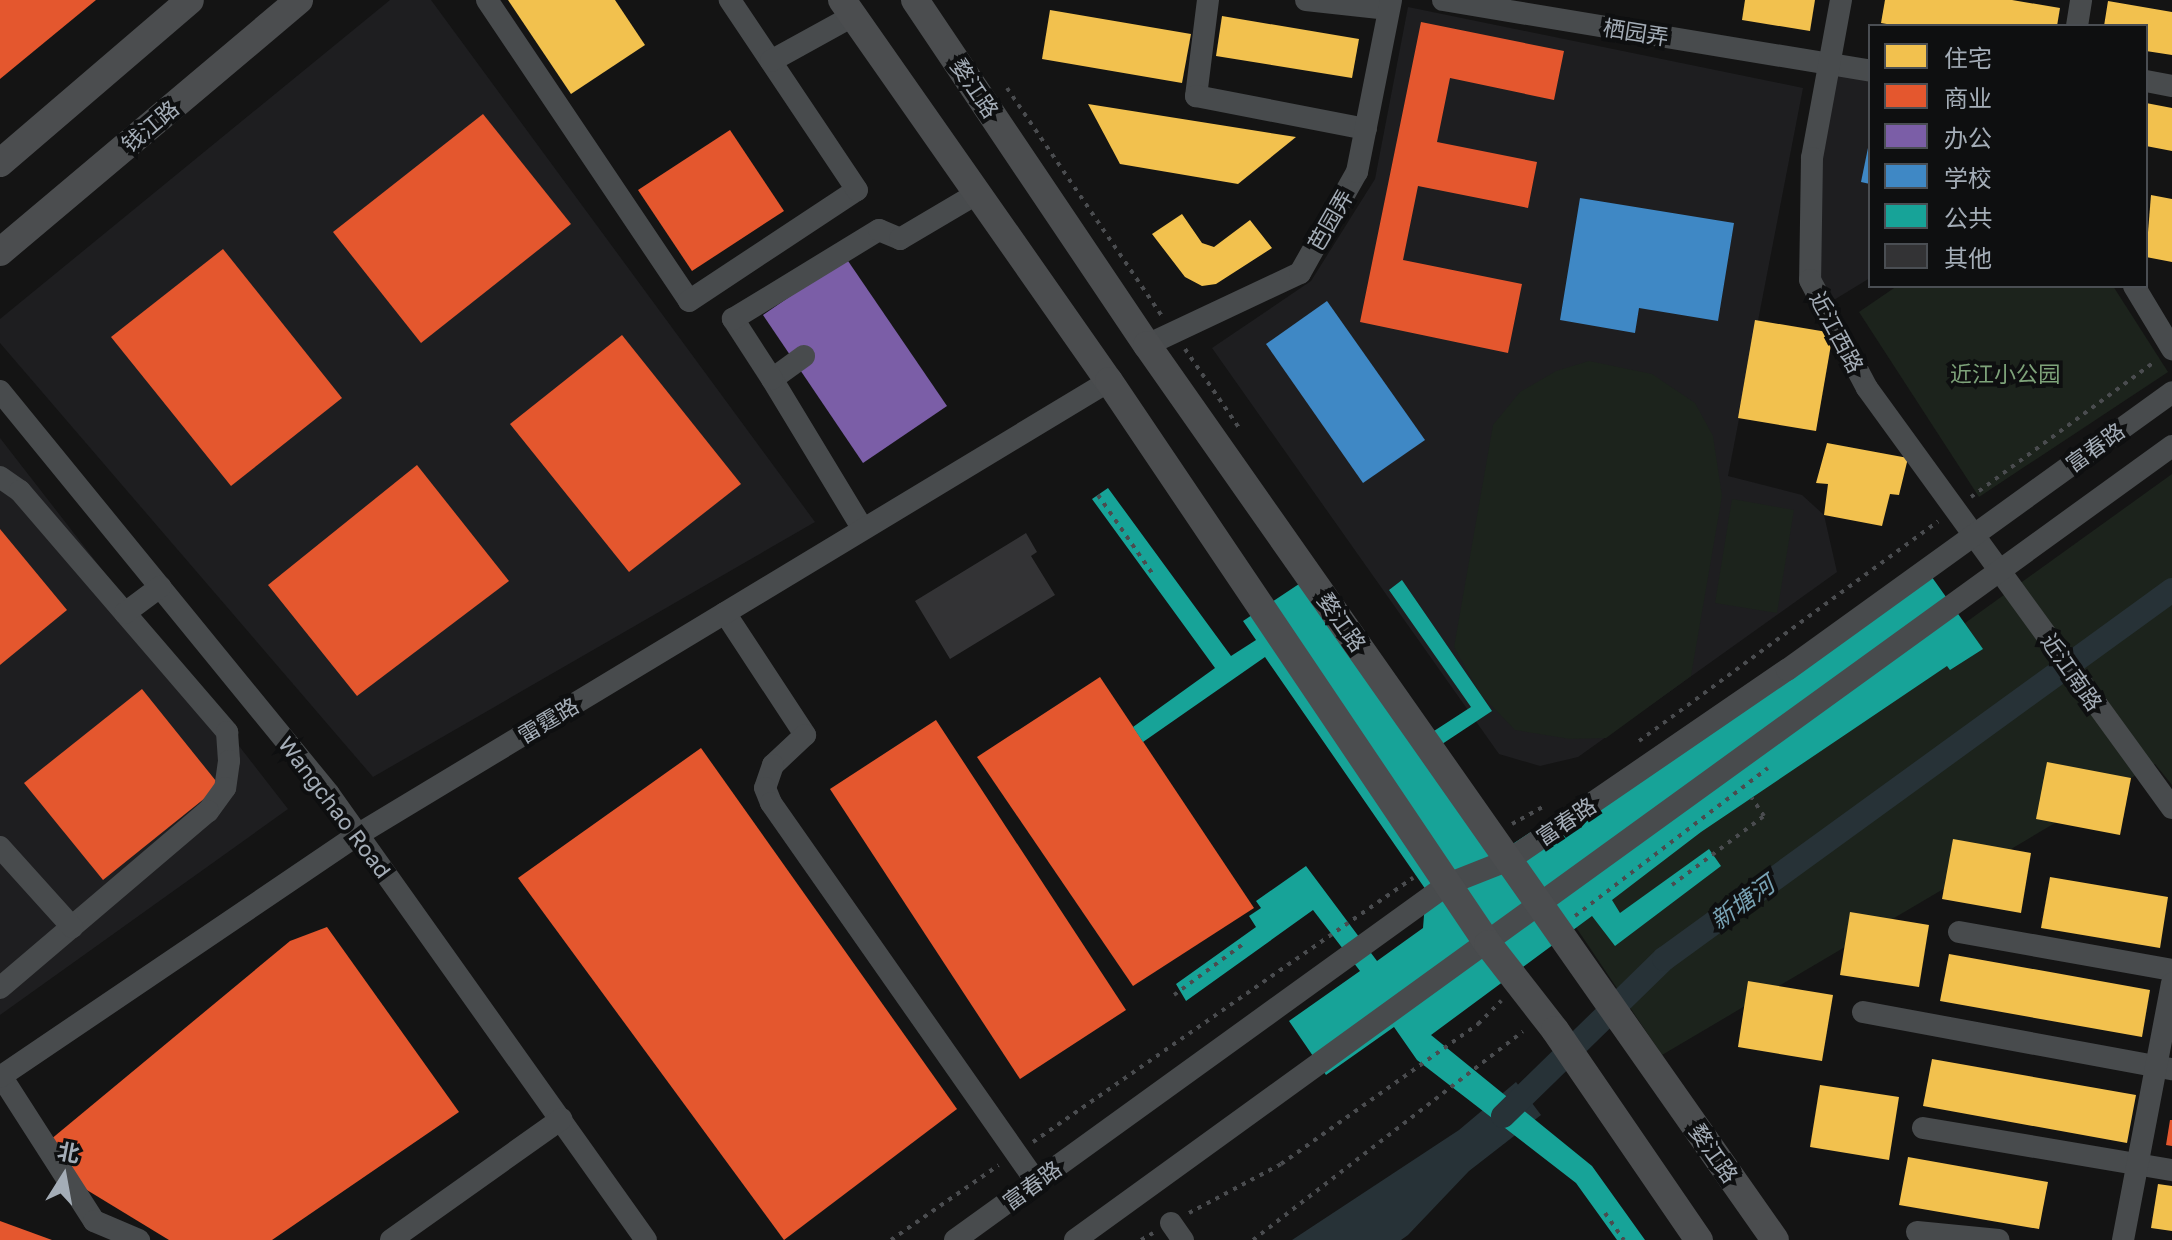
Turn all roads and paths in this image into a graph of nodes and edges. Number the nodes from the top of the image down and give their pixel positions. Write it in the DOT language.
graph roads {
  1 [pos="190,0"];
  2 [pos="299,0"];
  3 [pos="487,0"];
  4 [pos="730,0"];
  5 [pos="915,0"];
  6 [pos="1208,0"];
  7 [pos="1306,0"];
  8 [pos="1443,0"];
  9 [pos="1841,0"];
  10 [pos="2081,0"];
  11 [pos="1390,4"];
  12 [pos="848,8"];
  13 [pos="2077,24"];
  14 [pos="771,61"];
  15 [pos="1829,64"];
  16 [pos="1868,71"];
  17 [pos="2148,81"];
  18 [pos="2172,86"];
  19 [pos="1366,129"];
  20 [pos="0,163"];
  21 [pos="976,194"];
  22 [pos="0,252"];
  23 [pos="2135,288"];
  24 [pos="1147,345"];
  25 [pos="2172,349"];
  26 [pos="804,356"];
  27 [pos="772,379"];
  28 [pos="1109,381"];
  29 [pos="0,391"];
  30 [pos="2172,392"];
  31 [pos="2172,446"];
  32 [pos="0,477"];
  33 [pos="1098,495"];
  34 [pos="1955,509"];
  35 [pos="863,529"];
  36 [pos="1974,534"];
  37 [pos="1999,568"];
  38 [pos="1152,573"];
  39 [pos="160,587"];
  40 [pos="125,613"];
  41 [pos="725,613"];
  42 [pos="1628,749"];
  43 [pos="1772,765"];
  44 [pos="1752,798"];
  45 [pos="1556,801"];
  46 [pos="2172,808"];
  47 [pos="359,834"];
  48 [pos="1491,835"];
  49 [pos="0,847"];
  50 [pos="1509,860"];
  51 [pos="1442,874"];
  52 [pos="1672,885"];
  53 [pos="1539,901"];
  54 [pos="72,927"];
  55 [pos="1558,929"];
  56 [pos="1959,932"];
  57 [pos="1246,942"];
  58 [pos="1488,944"];
  59 [pos="2172,970"];
  60 [pos="1518,982"];
  61 [pos="2172,984"];
  62 [pos="0,988"];
  63 [pos="1174,995"];
  64 [pos="1863,1012"];
  65 [pos="1552,1026"];
  66 [pos="2164,1068"];
  67 [pos="0,1076"];
  68 [pos="561,1119"];
  69 [pos="1923,1128"];
  70 [pos="1022,1150"];
  71 [pos="1008,1159"];
  72 [pos="2138,1165"];
  73 [pos="2172,1170"];
  74 [pos="1037,1183"];
  75 [pos="1605,1213"];
  76 [pos="1177,1231"];
  77 [pos="1917,1232"];
  78 [pos="139,1240"];
  79 [pos="391,1240"];
  80 [pos="646,1240"];
  81 [pos="891,1240"];
  82 [pos="955,1240"];
  83 [pos="1075,1240"];
  84 [pos="1141,1240"];
  85 [pos="1253,1240"];
  86 [pos="1624,1240"];
  87 [pos="1699,1240"];
  88 [pos="1775,1240"];
  89 [pos="1999,1240"];
  90 [pos="2123,1240"];
  1 -- 20 [label="main road"];
  2 -- 22 [label="main road, 钱江路"];
  3 -- 14 [label="street"];
  4 -- 14 [label="street"];
  5 -- 24 [label="main road, 婺江路"];
  6 -- 19 [label="street"];
  7 -- 11 [label="street"];
  8 -- 15 [label="street, 栖园弄"];
  9 -- 15 [label="street, 近江西路"];
  10 -- 13 [label="street"];
  11 -- 19 [label="street, 芭园弄"];
  12 -- 14 [label="street"];
  12 -- 21 [label="main road"];
  15 -- 16 [label="street, 栖园弄"];
  15 -- 34 [label="street, 近江西路"];
  17 -- 18 [label="street"];
  19 -- 24 [label="street, 芭园弄"];
  21 -- 27 [label="street"];
  21 -- 28 [label="main road"];
  23 -- 25 [label="street"];
  24 -- 48 [label="main road, 婺江路"];
  25 -- 34 [label="path"];
  26 -- 27 [label="street"];
  27 -- 35 [label="street"];
  28 -- 35 [label="street, 雷霆路"];
  28 -- 51 [label="main road"];
  29 -- 39 [label="street, Wangchao Road"];
  30 -- 36 [label="street, 富春路"];
  31 -- 37 [label="street, 富春路"];
  32 -- 40 [label="street"];
  33 -- 38 [label="path"];
  34 -- 36 [label="street, 近江西路"];
  34 -- 42 [label="path"];
  35 -- 41 [label="street, 雷霆路"];
  36 -- 37 [label="street, 近江南路"];
  36 -- 50 [label="street, 富春路"];
  37 -- 46 [label="street, 近江南路"];
  37 -- 53 [label="street, 富春路"];
  39 -- 40 [label="street"];
  39 -- 47 [label="street, Wangchao Road"];
  40 -- 54 [label="street"];
  41 -- 47 [label="street, 雷霆路"];
  41 -- 74 [label="street"];
  43 -- 55 [label="path"];
  44 -- 52 [label="path"];
  45 -- 48 [label="path"];
  47 -- 67 [label="street, 雷霆路"];
  47 -- 68 [label="street, Wangchao Road"];
  48 -- 50 [label="main road, 婺江路"];
  49 -- 54 [label="street"];
  50 -- 51 [label="street, 富春路"];
  50 -- 53 [label="main road, 婺江路"];
  51 -- 58 [label="main road"];
  51 -- 70 [label="path"];
  51 -- 74 [label="street, 富春路"];
  53 -- 55 [label="main road, 婺江路"];
  53 -- 58 [label="street, 富春路"];
  54 -- 62 [label="street"];
  55 -- 88 [label="main road, 婺江路"];
  56 -- 59 [label="street"];
  57 -- 63 [label="path"];
  58 -- 60 [label="main road"];
  58 -- 83 [label="street, 富春路"];
  60 -- 65 [label="main road"];
  60 -- 76 [label="path"];
  61 -- 66 [label="street"];
  64 -- 66 [label="street"];
  65 -- 85 [label="path"];
  65 -- 87 [label="main road"];
  66 -- 72 [label="street"];
  67 -- 78 [label="street"];
  68 -- 79 [label="street"];
  68 -- 80 [label="street, Wangchao Road"];
  69 -- 72 [label="street"];
  71 -- 81 [label="path"];
  72 -- 73 [label="street"];
  72 -- 90 [label="street"];
  74 -- 82 [label="street, 富春路"];
  75 -- 86 [label="path"];
  76 -- 84 [label="path"];
  77 -- 89 [label="street"];
}
